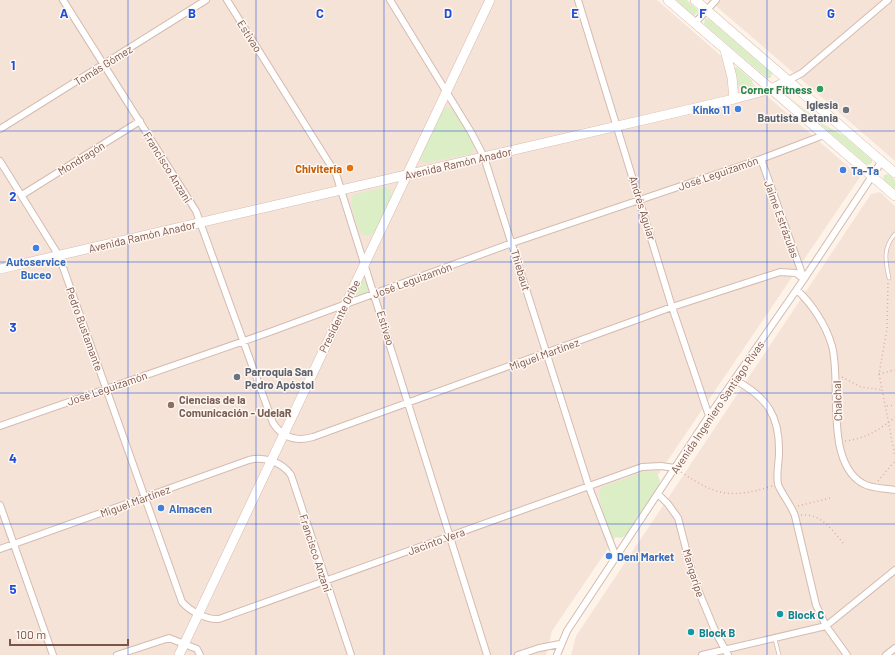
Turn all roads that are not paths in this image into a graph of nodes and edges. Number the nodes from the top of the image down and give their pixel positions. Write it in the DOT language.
graph roads {
  1 [pos="63,0"];
  2 [pos="206,0"];
  3 [pos="227,0"];
  4 [pos="390,0"];
  5 [pos="490,0"];
  6 [pos="578,0"];
  7 [pos="668,0"];
  8 [pos="695,0"];
  9 [pos="716,0"];
  10 [pos="888,0"];
  11 [pos="706,10"];
  12 [pos="695,23"];
  13 [pos="724,49"];
  14 [pos="104,64"];
  15 [pos="787,81"];
  16 [pos="771,89"];
  17 [pos="446,91"];
  18 [pos="734,99"];
  19 [pos="140,121"];
  20 [pos="618,126"];
  21 [pos="0,129"];
  22 [pos="824,135"];
  23 [pos="484,157"];
  24 [pos="761,159"];
  25 [pos="0,161"];
  26 [pos="882,161"];
  27 [pos="895,173"];
  28 [pos="406,175"];
  29 [pos="871,176"];
  30 [pos="342,191"];
  31 [pos="22,196"];
  32 [pos="895,196"];
  33 [pos="640,199"];
  34 [pos="200,222"];
  35 [pos="895,234"];
  36 [pos="512,243"];
  37 [pos="58,256"];
  38 [pos="365,262"];
  39 [pos="0,269"];
  40 [pos="889,278"];
  41 [pos="804,279"];
  42 [pos="797,290"];
  43 [pos="375,294"];
  44 [pos="344,305"];
  45 [pos="672,308"];
  46 [pos="242,341"];
  47 [pos="547,353"];
  48 [pos="735,380"];
  49 [pos="106,388"];
  50 [pos="409,403"];
  51 [pos="709,416"];
  52 [pos="0,426"];
  53 [pos="283,434"];
  54 [pos="271,461"];
  55 [pos="675,468"];
  56 [pos="589,486"];
  57 [pos="895,490"];
  58 [pos="658,494"];
  59 [pos="144,498"];
  60 [pos="0,505"];
  61 [pos="450,536"];
  62 [pos="13,544"];
  63 [pos="0,549"];
  64 [pos="616,557"];
  65 [pos="895,570"];
  66 [pos="325,580"];
  67 [pos="198,613"];
  68 [pos="826,626"];
  69 [pos="775,639"];
  70 [pos="184,644"];
  71 [pos="560,644"];
  72 [pos="895,648"];
  73 [pos="726,653"];
  74 [pos="53,655"];
  75 [pos="117,655"];
  76 [pos="178,655"];
  77 [pos="200,655"];
  78 [pos="351,655"];
  79 [pos="488,655"];
  80 [pos="518,655"];
  81 [pos="557,655"];
  82 [pos="702,655"];
  83 [pos="779,655"];
  84 [pos="847,655"];
  85 [pos="886,655"];
  1 -- 14 [label="street, Francisco Anzani"];
  2 -- 14 [label="street, Tomás Gómez"];
  3 -- 30 [label="street, Estivao"];
  4 -- 17 [label="street, Thiebaut"];
  5 -- 17 [label="street, Presidente Oribe"];
  6 -- 20 [label="street, Andrés Aguiar"];
  7 -- 12 [label="street"];
  8 -- 11 [label="street"];
  9 -- 11 [label="street"];
  10 -- 15 [label="street, Avenida Ramón Anador"];
  11 -- 12 [label="street"];
  11 -- 15 [label="street"];
  12 -- 13 [label="street"];
  13 -- 16 [label="street"];
  13 -- 18 [label="street"];
  14 -- 19 [label="street, Francisco Anzani"];
  14 -- 21 [label="street, Tomás Gómez"];
  15 -- 16 [label="street, Avenida Ramón Anador"];
  15 -- 26 [label="street"];
  16 -- 18 [label="street, Avenida Ramón Anador"];
  16 -- 22 [label="street"];
  17 -- 23 [label="street, Thiebaut"];
  17 -- 28 [label="street, Presidente Oribe"];
  18 -- 20 [label="street, Avenida Ramón Anador"];
  19 -- 31 [label="street, Mondragón"];
  19 -- 34 [label="street, Francisco Anzani"];
  20 -- 23 [label="street, Avenida Ramón Anador"];
  20 -- 33 [label="street, Andrés Aguiar"];
  22 -- 24 [label="street, José Leguizamón"];
  22 -- 29 [label="street"];
  23 -- 28 [label="street, Avenida Ramón Anador"];
  23 -- 36 [label="street, Thiebaut"];
  24 -- 33 [label="street, José Leguizamón"];
  24 -- 41 [label="street, Jaime Estrázulas"];
  25 -- 31 [label="street, Pedro Bustamante"];
  26 -- 27 [label="street"];
  26 -- 29 [label="street, Avenida Ingeniero Santiago Rivas"];
  28 -- 30 [label="street, Avenida Ramón Anador"];
  28 -- 38 [label="street, Presidente Oribe"];
  29 -- 32 [label="street"];
  29 -- 41 [label="street, Avenida Ingeniero Santiago Rivas"];
  30 -- 34 [label="street, Avenida Ramón Anador"];
  30 -- 38 [label="street, Estivao"];
  31 -- 37 [label="street, Pedro Bustamante"];
  33 -- 36 [label="street, José Leguizamón"];
  33 -- 45 [label="street, Andrés Aguiar"];
  34 -- 37 [label="street, Avenida Ramón Anador"];
  34 -- 46 [label="street, Francisco Anzani"];
  35 -- 40 [label="lane"];
  36 -- 43 [label="street, José Leguizamón"];
  36 -- 47 [label="street, Thiebaut"];
  37 -- 39 [label="street, Avenida Ramón Anador"];
  37 -- 49 [label="street, Pedro Bustamante"];
  38 -- 43 [label="street, Estivao"];
  38 -- 44 [label="street, Presidente Oribe"];
  41 -- 42 [label="street, Avenida Ingeniero Santiago Rivas"];
  41 -- 45 [label="street, Miguel Martínez"];
  42 -- 48 [label="street, Avenida Ingeniero Santiago Rivas"];
  42 -- 57 [label="street, Chalchal"];
  43 -- 44 [label="street, José Leguizamón"];
  43 -- 50 [label="street, Estivao"];
  44 -- 46 [label="street, José Leguizamón"];
  44 -- 53 [label="street, Presidente Oribe"];
  45 -- 47 [label="street, Miguel Martínez"];
  45 -- 51 [label="street, Andrés Aguiar"];
  46 -- 49 [label="street, José Leguizamón"];
  46 -- 53 [label="street, Francisco Anzani"];
  47 -- 50 [label="street, Miguel Martínez"];
  47 -- 56 [label="street, Thiebaut"];
  48 -- 51 [label="street, Avenida Ingeniero Santiago Rivas"];
  48 -- 68 [label="street"];
  49 -- 52 [label="street, José Leguizamón"];
  49 -- 59 [label="street, Pedro Bustamante"];
  50 -- 53 [label="street, Miguel Martínez"];
  50 -- 61 [label="street, Estivao"];
  51 -- 55 [label="street, Avenida Ingeniero Santiago Rivas"];
  53 -- 54 [label="street, Presidente Oribe"];
  54 -- 59 [label="street, Miguel Martínez"];
  54 -- 66 [label="street, Francisco Anzani"];
  54 -- 67 [label="street, Presidente Oribe"];
  55 -- 56 [label="street, Jacinto Vera"];
  55 -- 58 [label="street, Avenida Ingeniero Santiago Rivas"];
  56 -- 61 [label="street, Jacinto Vera"];
  56 -- 64 [label="street, Thiebaut"];
  58 -- 64 [label="street, Avenida Ingeniero Santiago Rivas"];
  58 -- 73 [label="street, Mangaripe"];
  59 -- 62 [label="street, Miguel Martínez"];
  59 -- 67 [label="street, Pedro Bustamante"];
  60 -- 62 [label="street"];
  61 -- 66 [label="street, Jacinto Vera"];
  61 -- 79 [label="street, Estivao"];
  62 -- 63 [label="street, Miguel Martínez"];
  62 -- 74 [label="street"];
  64 -- 71 [label="street, Avenida Ingeniero Santiago Rivas"];
  65 -- 68 [label="street"];
  66 -- 67 [label="street, Jacinto Vera"];
  66 -- 78 [label="street, Francisco Anzani"];
  67 -- 70 [label="street, Presidente Oribe"];
  68 -- 69 [label="street"];
  68 -- 84 [label="street"];
  69 -- 73 [label="street"];
  69 -- 83 [label="lane"];
  70 -- 75 [label="street"];
  70 -- 76 [label="street, Presidente Oribe"];
  70 -- 77 [label="street"];
  71 -- 80 [label="street"];
  71 -- 81 [label="street, Avenida Ingeniero Santiago Rivas"];
  72 -- 85 [label="street"];
  73 -- 82 [label="street"];
}
